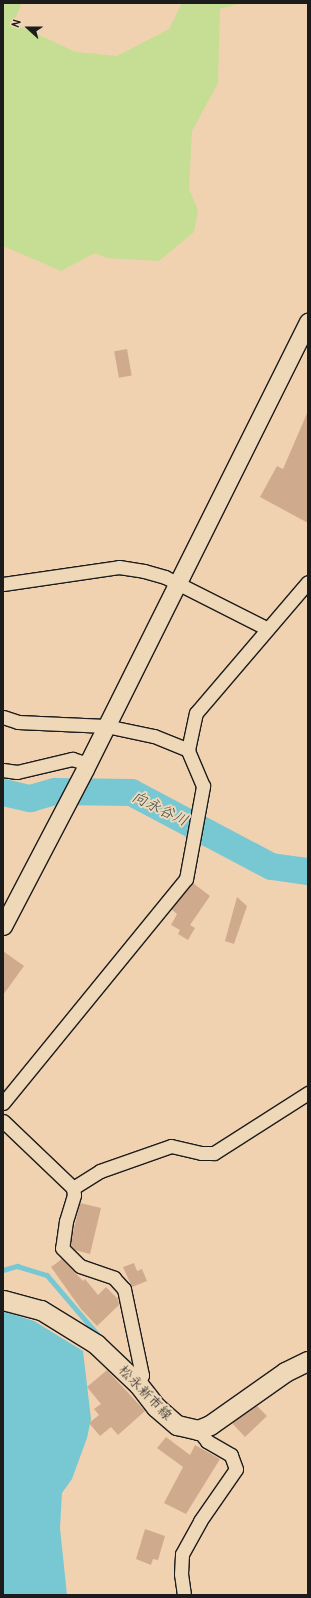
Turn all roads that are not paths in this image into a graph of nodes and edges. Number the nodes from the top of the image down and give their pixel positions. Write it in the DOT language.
graph roads {
  1 [pos="308,322"];
  2 [pos="308,582"];
  3 [pos="3,584"];
  4 [pos="178,584"];
  5 [pos="268,629"];
  6 [pos="3,717"];
  7 [pos="106,726"];
  8 [pos="188,750"];
  9 [pos="87,766"];
  10 [pos="3,770"];
  11 [pos="3,926"];
  12 [pos="308,1093"];
  13 [pos="3,1104"];
  14 [pos="3,1121"];
  15 [pos="73,1188"];
  16 [pos="3,1300"];
  17 [pos="308,1361"];
  18 [pos="299,1370"];
  19 [pos="138,1384"];
  20 [pos="198,1430"];
  21 [pos="184,1595"];
  1 -- 4 [label="street"];
  2 -- 5 [label="street"];
  3 -- 4 [label="street"];
  4 -- 5 [label="street"];
  4 -- 7 [label="street"];
  5 -- 8 [label="street"];
  6 -- 7 [label="street"];
  7 -- 8 [label="street"];
  7 -- 9 [label="street"];
  8 -- 13 [label="street"];
  9 -- 10 [label="street"];
  9 -- 11 [label="street"];
  12 -- 15 [label="street"];
  14 -- 15 [label="street"];
  15 -- 19 [label="street"];
  16 -- 19 [label="main road, 松永新市線"];
  17 -- 18 [label="main road"];
  18 -- 20 [label="main road"];
  19 -- 20 [label="main road, 松永新市線"];
  20 -- 21 [label="street"];
}
